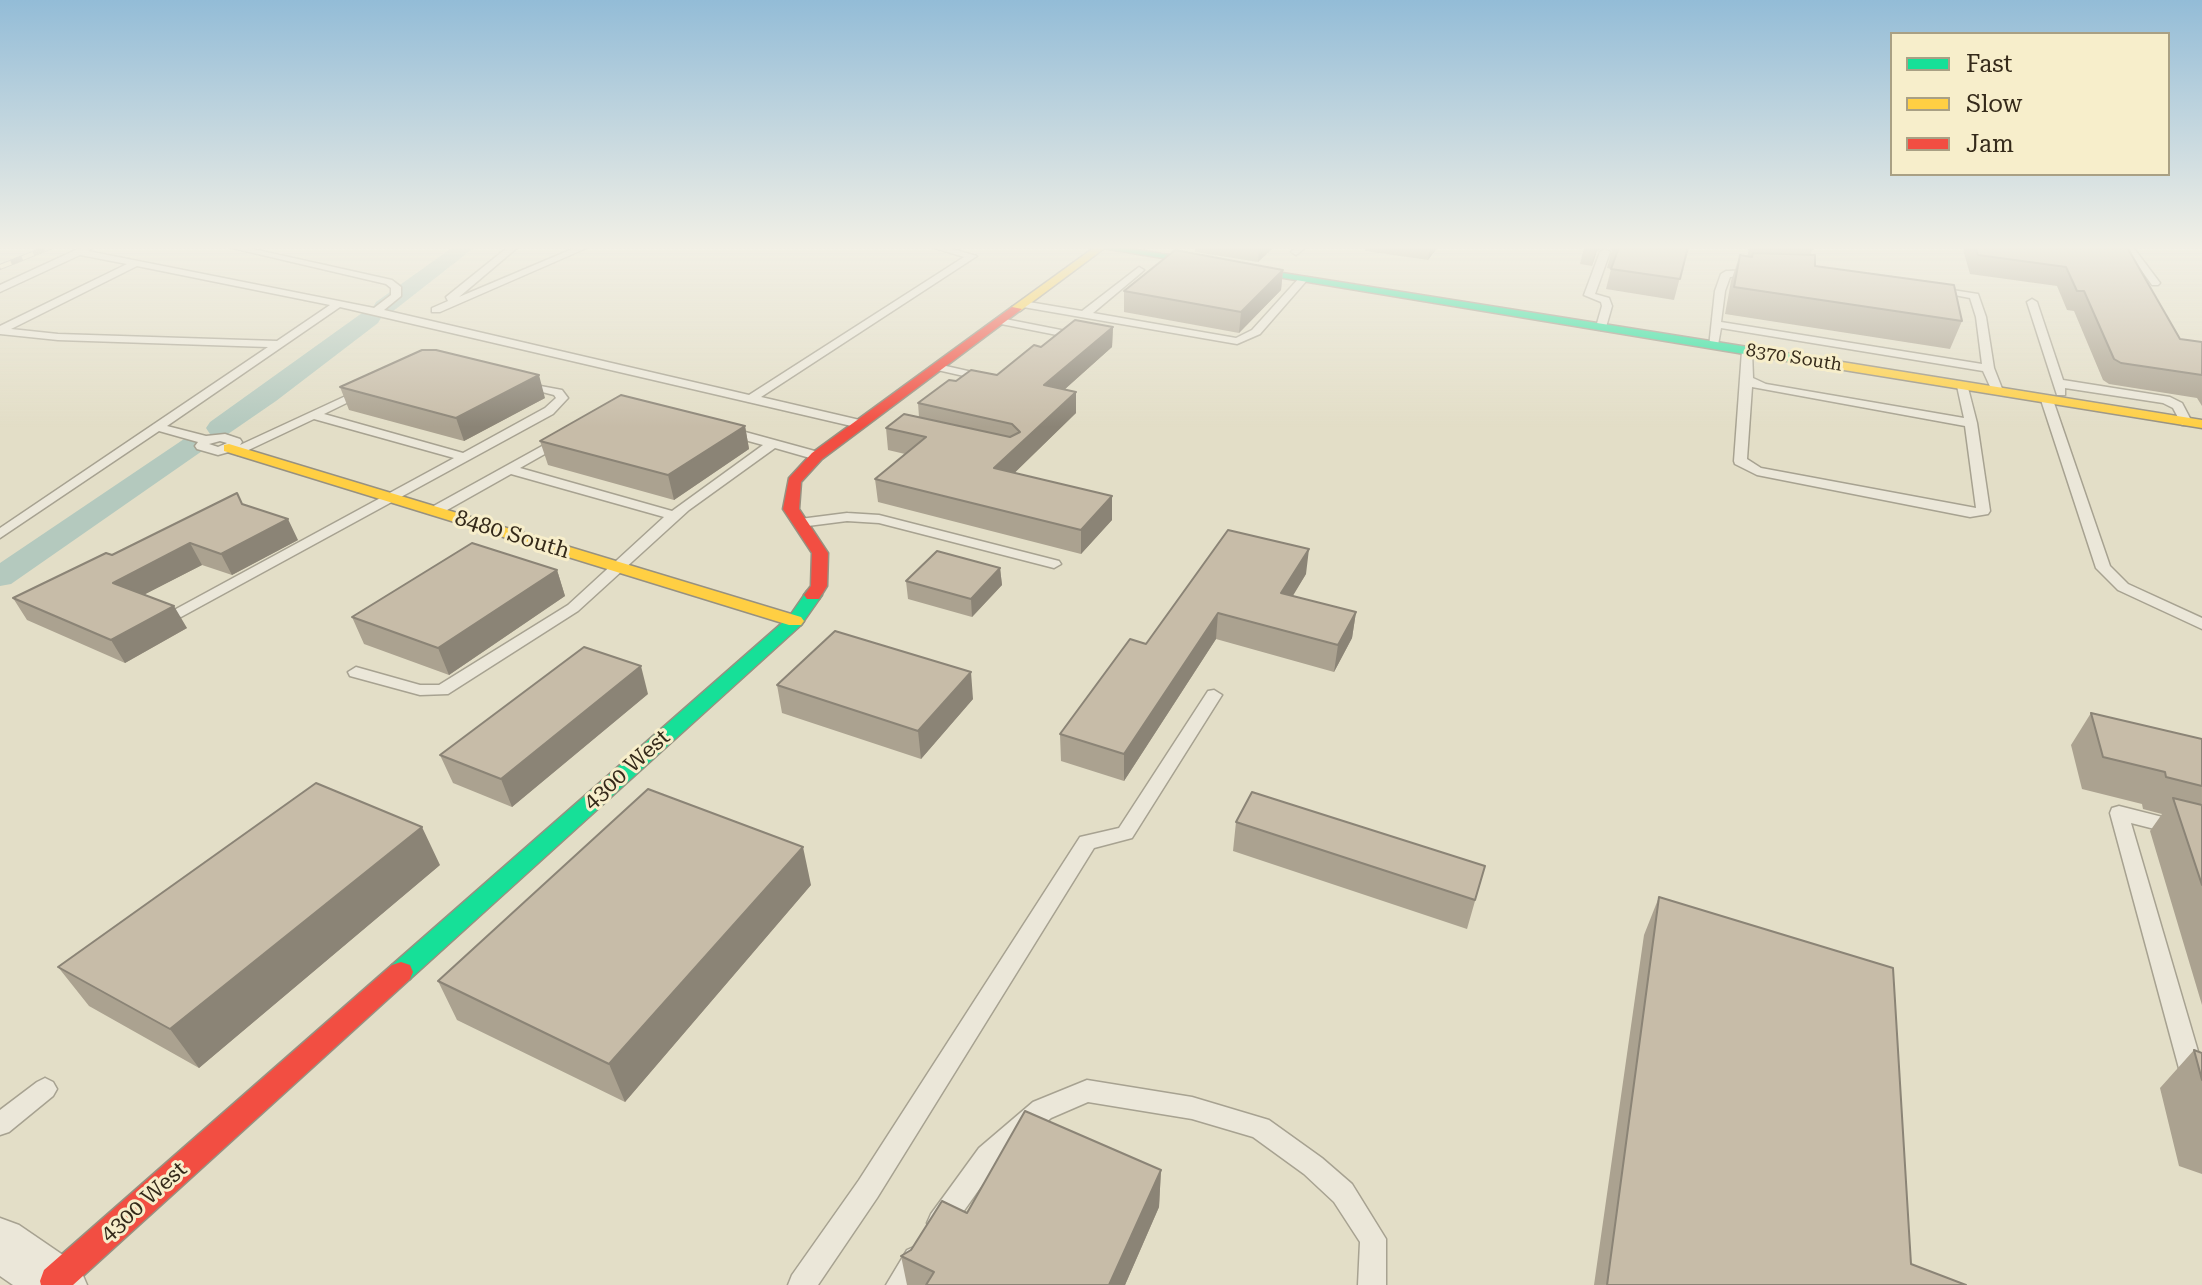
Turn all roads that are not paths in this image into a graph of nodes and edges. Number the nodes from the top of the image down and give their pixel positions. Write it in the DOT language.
graph roads {
  1 [pos="48,307"];
  2 [pos="334,307"];
  3 [pos="354,307"];
  4 [pos="381,307"];
  5 [pos="440,307"];
  6 [pos="443,307"];
  7 [pos="893,307"];
  8 [pos="1019,307"];
  9 [pos="1039,307"];
  10 [pos="1094,307"];
  11 [pos="1278,307"];
  12 [pos="1477,307"];
  13 [pos="1607,307"];
  14 [pos="1718,307"];
  15 [pos="1978,307"];
  16 [pos="2034,307"];
  17 [pos="436,310"];
  18 [pos="376,311"];
  19 [pos="1084,315"];
  20 [pos="420,321"];
  21 [pos="1000,321"];
  22 [pos="1716,324"];
  23 [pos="1601,327"];
  24 [pos="0,331"];
  25 [pos="279,344"];
  26 [pos="1713,345"];
  27 [pos="1747,351"];
  28 [pos="1040,355"];
  29 [pos="937,367"];
  30 [pos="1988,368"];
  31 [pos="1001,380"];
  32 [pos="1747,380"];
  33 [pos="514,382"];
  34 [pos="382,383"];
  35 [pos="2058,383"];
  36 [pos="1963,386"];
  37 [pos="1997,391"];
  38 [pos="750,399"];
  39 [pos="2056,401"];
  40 [pos="312,415"];
  41 [pos="869,423"];
  42 [pos="1971,423"];
  43 [pos="2194,423"];
  44 [pos="157,427"];
  45 [pos="713,427"];
  46 [pos="572,434"];
  47 [pos="773,444"];
  48 [pos="234,450"];
  49 [pos="817,456"];
  50 [pos="465,457"];
  51 [pos="509,469"];
  52 [pos="391,498"];
  53 [pos="435,511"];
  54 [pos="675,516"];
  55 [pos="800,523"];
  56 [pos="0,534"];
  57 [pos="1054,564"];
  58 [pos="618,567"];
  59 [pos="181,612"];
  60 [pos="795,621"];
  61 [pos="2202,624"];
  62 [pos="356,672"];
  63 [pos="1214,695"];
  64 [pos="2202,834"];
  65 [pos="2202,1075"];
  66 [pos="45,1089"];
  67 [pos="0,1124"];
  68 [pos="0,1244"];
  69 [pos="58,1283"];
  70 [pos="802,1285"];
  71 [pos="900,1285"];
  72 [pos="1372,1285"];
  1 -- 24 [label="lane"];
  2 -- 25 [label="lane"];
  3 -- 18 [label="lane"];
  4 -- 18 [label="lane"];
  5 -- 17 [label="lane"];
  6 -- 17 [label="lane"];
  7 -- 38 [label="lane"];
  8 -- 21 [label="street, 4300 West"];
  9 -- 19 [label="lane"];
  10 -- 19 [label="lane"];
  11 -- 19 [label="lane"];
  12 -- 23 [label="street, 8370 South"];
  13 -- 23 [label="lane"];
  14 -- 22 [label="lane"];
  15 -- 30 [label="lane"];
  16 -- 35 [label="lane"];
  17 -- 20 [label="lane"];
  18 -- 20 [label="lane"];
  20 -- 38 [label="lane"];
  21 -- 28 [label="lane"];
  21 -- 29 [label="street, 4300 West"];
  22 -- 26 [label="lane"];
  22 -- 30 [label="lane"];
  23 -- 26 [label="street, 8370 South"];
  24 -- 25 [label="lane"];
  25 -- 44 [label="lane"];
  26 -- 27 [label="street, 8370 South"];
  27 -- 32 [label="lane"];
  27 -- 36 [label="street, 8370 South"];
  29 -- 31 [label="lane"];
  29 -- 41 [label="street, 4300 West"];
  30 -- 37 [label="lane"];
  32 -- 42 [label="lane"];
  32 -- 42 [label="lane"];
  33 -- 50 [label="lane"];
  34 -- 40 [label="lane"];
  35 -- 39 [label="lane"];
  35 -- 43 [label="lane"];
  36 -- 37 [label="street, 8370 South"];
  36 -- 42 [label="lane"];
  37 -- 39 [label="street, 8370 South"];
  38 -- 41 [label="lane"];
  39 -- 43 [label="street, 8370 South"];
  39 -- 61 [label="lane"];
  40 -- 48 [label="lane"];
  40 -- 50 [label="lane"];
  41 -- 49 [label="street, 4300 West"];
  44 -- 48 [label="lane"];
  44 -- 56 [label="lane"];
  45 -- 47 [label="lane"];
  46 -- 51 [label="lane"];
  47 -- 49 [label="lane"];
  47 -- 54 [label="lane"];
  48 -- 52 [label="street, 8480 South"];
  49 -- 55 [label="street, 4300 West"];
  50 -- 52 [label="lane"];
  51 -- 53 [label="lane"];
  51 -- 54 [label="lane"];
  52 -- 53 [label="street, 8480 South"];
  52 -- 59 [label="lane"];
  53 -- 58 [label="street, 8480 South"];
  54 -- 58 [label="lane"];
  55 -- 57 [label="lane"];
  55 -- 60 [label="street, 4300 West"];
  58 -- 60 [label="street, 8480 South"];
  58 -- 62 [label="lane"];
  60 -- 69 [label="street, 4300 West"];
  63 -- 70 [label="lane"];
  64 -- 65 [label="lane"];
  66 -- 67 [label="lane"];
  68 -- 69 [label="street"];
  71 -- 72 [label="lane"];
}
